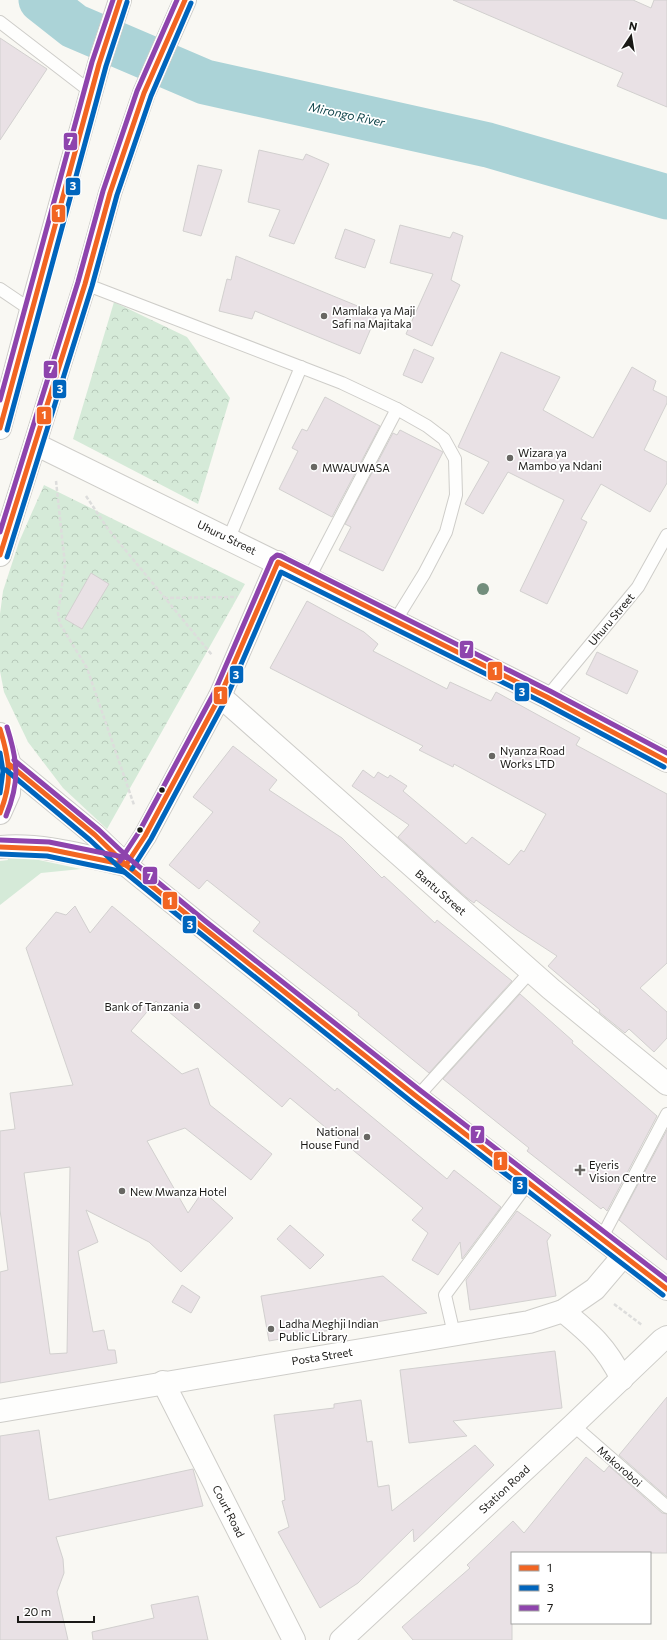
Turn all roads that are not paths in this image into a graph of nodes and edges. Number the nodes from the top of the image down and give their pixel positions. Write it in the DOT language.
graph roads {
  1 [pos="120,0"];
  2 [pos="185,0"];
  3 [pos="0,22"];
  4 [pos="91,92"];
  5 [pos="84,284"];
  6 [pos="0,289"];
  7 [pos="30,310"];
  8 [pos="301,367"];
  9 [pos="3,400"];
  10 [pos="396,409"];
  11 [pos="0,428"];
  12 [pos="44,448"];
  13 [pos="667,535"];
  14 [pos="229,538"];
  15 [pos="0,555"];
  16 [pos="278,562"];
  17 [pos="309,578"];
  18 [pos="395,621"];
  19 [pos="220,696"];
  20 [pos="547,697"];
  21 [pos="1,733"];
  22 [pos="667,761"];
  23 [pos="10,764"];
  24 [pos="0,813"];
  25 [pos="0,848"];
  26 [pos="126,865"];
  27 [pos="531,971"];
  28 [pos="667,1084"];
  29 [pos="417,1097"];
  30 [pos="667,1114"];
  31 [pos="528,1183"];
  32 [pos="601,1239"];
  33 [pos="623,1256"];
  34 [pos="667,1290"];
  35 [pos="563,1312"];
  36 [pos="454,1334"];
  37 [pos="664,1339"];
  38 [pos="622,1379"];
  39 [pos="163,1382"];
  40 [pos="0,1411"];
  41 [pos="573,1425"];
  42 [pos="667,1506"];
  43 [pos="294,1640"];
  44 [pos="341,1640"];
  1 -- 4 [label="main road"];
  2 -- 5 [label="main road"];
  3 -- 4 [label="lane"];
  4 -- 7 [label="main road"];
  5 -- 8 [label="lane"];
  5 -- 12 [label="main road"];
  6 -- 7 [label="lane"];
  7 -- 9 [label="main road"];
  8 -- 10 [label="lane"];
  8 -- 14 [label="lane"];
  9 -- 11 [label="main road"];
  10 -- 17 [label="lane"];
  10 -- 18 [label="lane"];
  12 -- 14 [label="main road, Uhuru Street"];
  12 -- 15 [label="main road"];
  13 -- 20 [label="lane, Uhuru Street"];
  14 -- 16 [label="main road, Uhuru Street"];
  16 -- 17 [label="main road, Uhuru Street"];
  16 -- 19 [label="main road"];
  17 -- 18 [label="main road, Uhuru Street"];
  18 -- 20 [label="main road, Uhuru Street"];
  19 -- 26 [label="main road"];
  19 -- 27 [label="main road, Bantu Street"];
  20 -- 22 [label="main road, Uhuru Street"];
  21 -- 23 [label="main road"];
  23 -- 24 [label="main road"];
  23 -- 26 [label="main road"];
  25 -- 26 [label="main road"];
  26 -- 29 [label="main road"];
  27 -- 28 [label="main road, Bantu Street"];
  27 -- 29 [label="lane"];
  29 -- 31 [label="main road"];
  30 -- 32 [label="lane"];
  31 -- 32 [label="main road"];
  31 -- 36 [label="lane"];
  32 -- 33 [label="main road"];
  33 -- 34 [label="main road"];
  33 -- 35 [label="main road, Posta Street"];
  35 -- 36 [label="main road, Posta Street"];
  35 -- 38 [label="main road"];
  36 -- 39 [label="main road, Posta Street"];
  37 -- 38 [label="main road, Station Road"];
  38 -- 41 [label="main road, Station Road"];
  39 -- 40 [label="main road, Posta Street"];
  39 -- 43 [label="main road, Court Road"];
  41 -- 42 [label="lane, Makoroboi"];
  41 -- 44 [label="main road, Station Road"];
}
